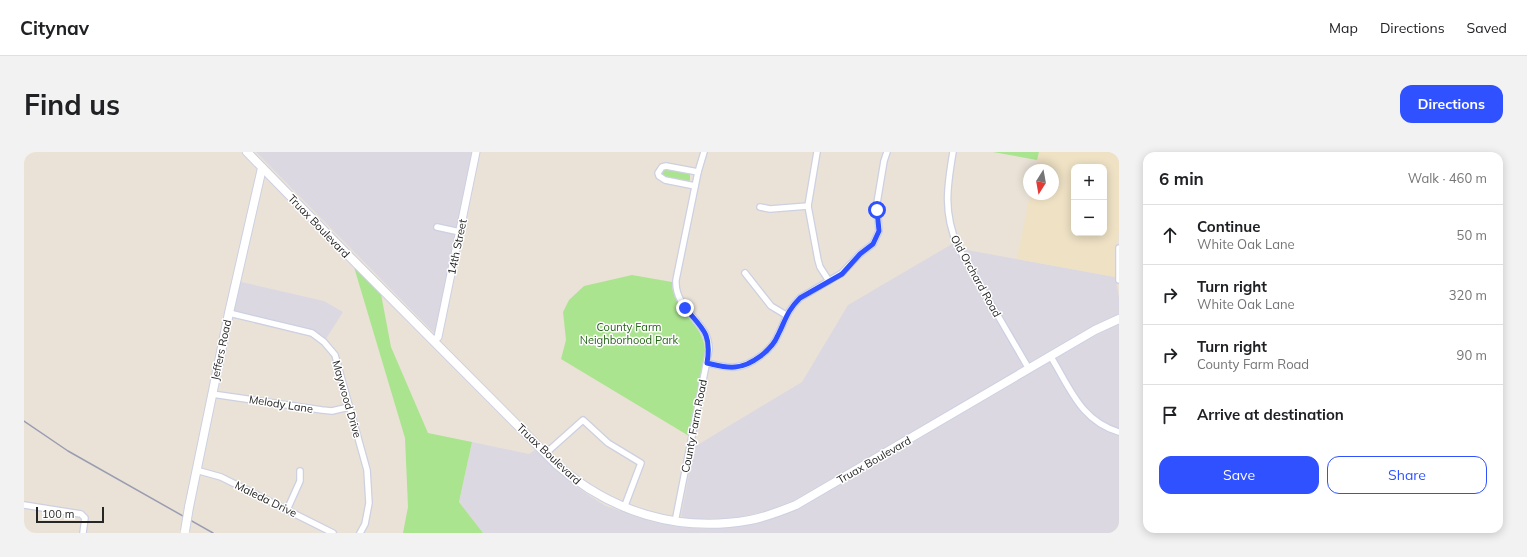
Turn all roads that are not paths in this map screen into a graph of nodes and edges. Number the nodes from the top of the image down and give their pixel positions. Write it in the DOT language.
graph roads {
  1 [pos="247,152"];
  2 [pos="476,152"];
  3 [pos="704,152"];
  4 [pos="817,152"];
  5 [pos="887,152"];
  6 [pos="953,152"];
  7 [pos="262,168"];
  8 [pos="698,172"];
  9 [pos="695,186"];
  10 [pos="808,206"];
  11 [pos="760,207"];
  12 [pos="437,227"];
  13 [pos="460,232"];
  14 [pos="1119,248"];
  15 [pos="745,273"];
  16 [pos="1119,280"];
  17 [pos="829,282"];
  18 [pos="229,314"];
  19 [pos="786,315"];
  20 [pos="1119,319"];
  21 [pos="434,340"];
  22 [pos="1051,357"];
  23 [pos="707,363"];
  24 [pos="1029,369"];
  25 [pos="212,394"];
  26 [pos="349,407"];
  27 [pos="1119,432"];
  28 [pos="546,453"];
  29 [pos="196,470"];
  30 [pos="300,471"];
  31 [pos="24,505"];
  32 [pos="624,508"];
  33 [pos="287,510"];
  34 [pos="675,522"];
  35 [pos="184,532"];
  36 [pos="83,533"];
  37 [pos="333,533"];
  38 [pos="360,533"];
  1 -- 7 [label="main road, Truax Boulevard"];
  2 -- 13 [label="street, 14th Street"];
  3 -- 8 [label="street, County Farm Road"];
  4 -- 10 [label="street"];
  5 -- 17 [label="street"];
  6 -- 24 [label="street, Old Orchard Road"];
  7 -- 18 [label="main road, Jeffers Road"];
  7 -- 21 [label="main road, Truax Boulevard"];
  8 -- 9 [label="street, County Farm Road"];
  8 -- 9 [label="street"];
  9 -- 23 [label="street, County Farm Road"];
  10 -- 11 [label="street"];
  10 -- 17 [label="street"];
  12 -- 13 [label="street"];
  13 -- 21 [label="street, 14th Street"];
  14 -- 16 [label="street"];
  15 -- 19 [label="street"];
  17 -- 19 [label="street"];
  18 -- 25 [label="main road, Jeffers Road"];
  18 -- 26 [label="street, Maywood Drive"];
  19 -- 23 [label="street"];
  20 -- 22 [label="main road, Truax Boulevard"];
  21 -- 28 [label="main road, Truax Boulevard"];
  22 -- 24 [label="main road, Truax Boulevard"];
  22 -- 27 [label="street"];
  23 -- 34 [label="street, County Farm Road"];
  24 -- 34 [label="main road, Truax Boulevard"];
  25 -- 26 [label="street, Melody Lane"];
  25 -- 29 [label="main road, Jeffers Road"];
  26 -- 38 [label="street, Maywood Drive"];
  28 -- 32 [label="main road, Truax Boulevard"];
  28 -- 32 [label="street"];
  29 -- 33 [label="street, Maleda Drive"];
  29 -- 35 [label="main road, Jeffers Road, bridge"];
  30 -- 33 [label="street"];
  31 -- 36 [label="street"];
  32 -- 34 [label="main road, Truax Boulevard"];
  33 -- 37 [label="street, Maleda Drive"];
}
